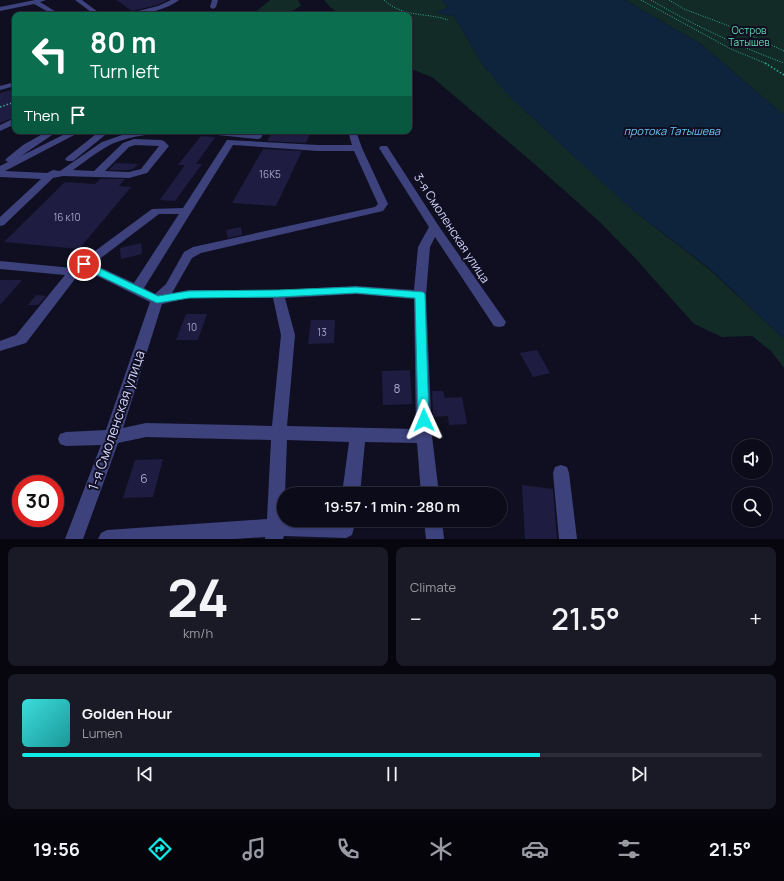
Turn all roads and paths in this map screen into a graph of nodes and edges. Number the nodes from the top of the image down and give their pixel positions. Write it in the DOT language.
graph roads {
  1 [pos="43,0"];
  2 [pos="78,0"];
  3 [pos="176,0"];
  4 [pos="215,0"];
  5 [pos="384,0"];
  6 [pos="641,0"];
  7 [pos="651,0"];
  8 [pos="669,0"];
  9 [pos="35,2"];
  10 [pos="213,7"];
  11 [pos="1,8"];
  12 [pos="53,12"];
  13 [pos="95,12"];
  14 [pos="139,12"];
  15 [pos="402,12"];
  16 [pos="412,14"];
  17 [pos="448,20"];
  18 [pos="784,51"];
  19 [pos="784,63"];
  20 [pos="784,75"];
  21 [pos="12,85"];
  22 [pos="0,88"];
  23 [pos="12,103"];
  24 [pos="0,107"];
  25 [pos="12,122"];
  26 [pos="0,128"];
  27 [pos="49,134"];
  28 [pos="72,134"];
  29 [pos="102,134"];
  30 [pos="153,134"];
  31 [pos="240,134"];
  32 [pos="259,134"];
  33 [pos="353,134"];
  34 [pos="357,148"];
  35 [pos="384,148"];
  36 [pos="0,169"];
  37 [pos="63,173"];
  38 [pos="0,174"];
  39 [pos="98,174"];
  40 [pos="49,176"];
  41 [pos="186,211"];
  42 [pos="0,223"];
  43 [pos="434,227"];
  44 [pos="0,265"];
  45 [pos="79,268"];
  46 [pos="137,289"];
  47 [pos="278,294"];
  48 [pos="420,294"];
  49 [pos="157,300"];
  50 [pos="499,322"];
  51 [pos="0,346"];
  52 [pos="279,433"];
  53 [pos="358,435"];
  54 [pos="424,436"];
  55 [pos="112,437"];
  56 [pos="66,439"];
  57 [pos="562,473"];
  58 [pos="352,487"];
  59 [pos="429,487"];
  60 [pos="346,527"];
  61 [pos="434,527"];
  62 [pos="275,533"];
  63 [pos="74,539"];
  64 [pos="107,539"];
  65 [pos="435,539"];
  66 [pos="568,539"];
  1 -- 9 [label="street"];
  2 -- 13 [label="street"];
  3 -- 14 [label="street"];
  4 -- 10 [label="street"];
  5 -- 15 [label="path"];
  6 -- 20 [label="path"];
  7 -- 19 [label="path"];
  8 -- 18 [label="path"];
  9 -- 11 [label="street"];
  9 -- 12 [label="street"];
  16 -- 17 [label="path"];
  21 -- 22 [label="street"];
  23 -- 24 [label="path"];
  25 -- 26 [label="street"];
  27 -- 36 [label="street"];
  28 -- 36 [label="street"];
  29 -- 40 [label="street"];
  30 -- 37 [label="street"];
  31 -- 32 [label="street"];
  33 -- 34 [label="street"];
  34 -- 41 [label="street"];
  34 -- 49 [label="street"];
  35 -- 43 [label="street, 3-я Смоленская улица"];
  37 -- 39 [label="street"];
  37 -- 40 [label="street"];
  38 -- 40 [label="street"];
  39 -- 39 [label="street"];
  40 -- 42 [label="street"];
  41 -- 45 [label="street"];
  41 -- 46 [label="street"];
  43 -- 48 [label="street"];
  43 -- 50 [label="street, 3-я Смоленская улица"];
  44 -- 45 [label="street"];
  45 -- 46 [label="street"];
  45 -- 51 [label="street"];
  46 -- 49 [label="street"];
  47 -- 48 [label="street"];
  47 -- 49 [label="street"];
  47 -- 52 [label="street"];
  48 -- 54 [label="street"];
  49 -- 55 [label="street, 1-я Смоленская улица"];
  52 -- 53 [label="street"];
  52 -- 55 [label="street"];
  52 -- 62 [label="street"];
  53 -- 54 [label="street"];
  53 -- 58 [label="street"];
  54 -- 59 [label="street"];
  55 -- 56 [label="street"];
  55 -- 63 [label="street, 1-я Смоленская улица"];
  57 -- 66 [label="street"];
  60 -- 62 [label="street"];
  61 -- 65 [label="street"];
  62 -- 64 [label="street"];
}
